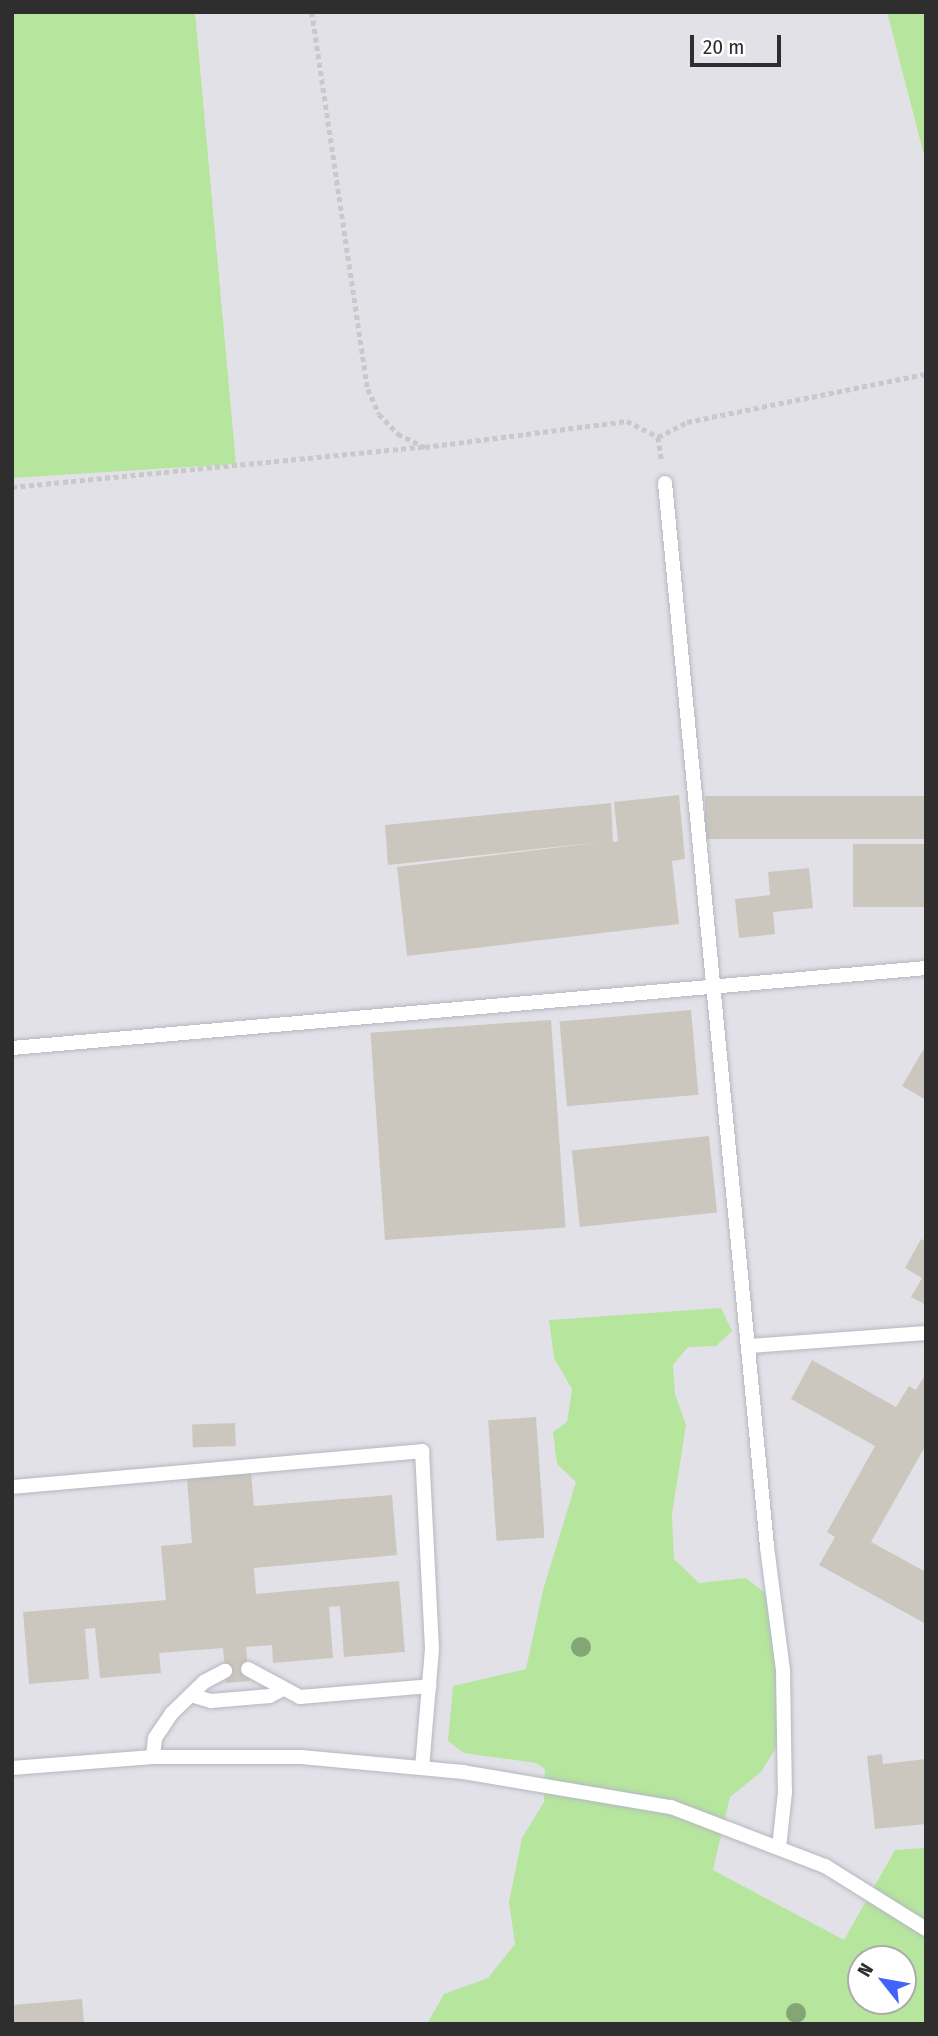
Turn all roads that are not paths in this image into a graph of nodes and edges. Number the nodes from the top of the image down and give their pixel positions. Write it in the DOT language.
graph roads {
  1 [pos="665,483"];
  2 [pos="926,968"];
  3 [pos="714,984"];
  4 [pos="12,1048"];
  5 [pos="926,1333"];
  6 [pos="750,1346"];
  7 [pos="12,1487"];
  8 [pos="248,1669"];
  9 [pos="225,1671"];
  10 [pos="430,1686"];
  11 [pos="281,1690"];
  12 [pos="191,1695"];
  13 [pos="153,1757"];
  14 [pos="12,1768"];
  15 [pos="422,1768"];
  16 [pos="779,1848"];
  17 [pos="926,1929"];
  1 -- 3 [label="lane"];
  2 -- 3 [label="lane"];
  3 -- 4 [label="lane"];
  3 -- 6 [label="lane"];
  5 -- 6 [label="lane"];
  6 -- 16 [label="lane"];
  7 -- 10 [label="lane"];
  8 -- 11 [label="lane"];
  9 -- 12 [label="lane"];
  10 -- 11 [label="lane"];
  10 -- 15 [label="lane"];
  11 -- 12 [label="lane"];
  12 -- 13 [label="lane"];
  13 -- 14 [label="lane"];
  13 -- 15 [label="lane"];
  15 -- 16 [label="lane"];
  16 -- 17 [label="lane"];
}
